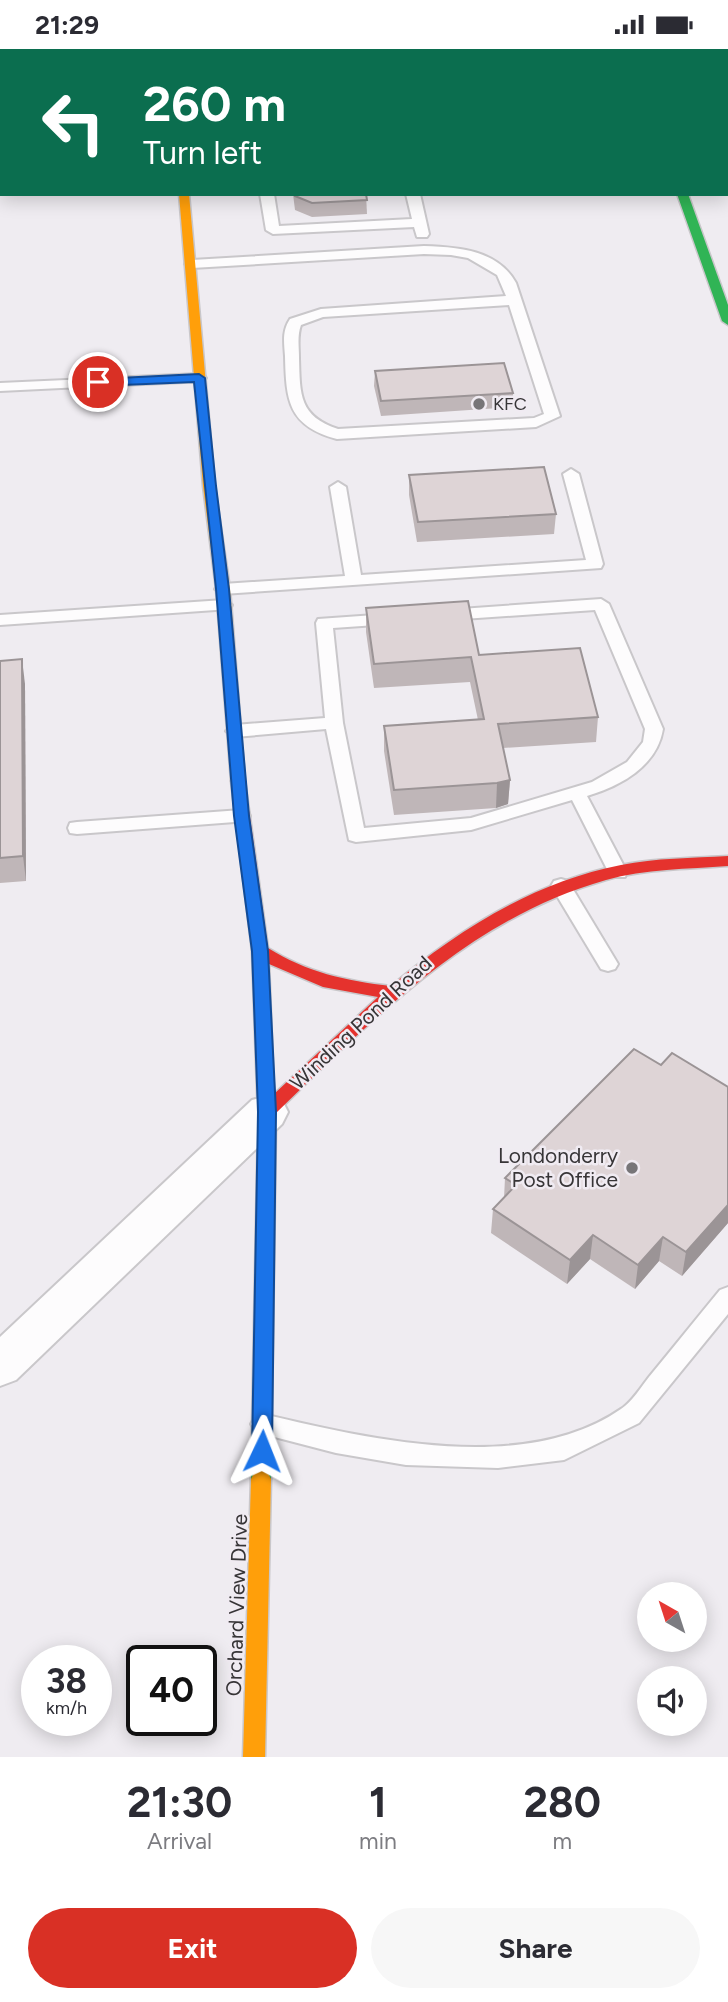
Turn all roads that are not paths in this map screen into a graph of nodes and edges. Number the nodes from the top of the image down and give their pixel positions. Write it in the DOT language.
graph roads {
  1 [pos="184,196"];
  2 [pos="267,196"];
  3 [pos="413,196"];
  4 [pos="683,196"];
  5 [pos="420,223"];
  6 [pos="424,250"];
  7 [pos="192,264"];
  8 [pos="513,300"];
  9 [pos="728,321"];
  10 [pos="199,378"];
  11 [pos="0,387"];
  12 [pos="570,474"];
  13 [pos="338,487"];
  14 [pos="354,580"];
  15 [pos="223,597"];
  16 [pos="0,620"];
  17 [pos="334,723"];
  18 [pos="234,730"];
  19 [pos="577,793"];
  20 [pos="241,816"];
  21 [pos="76,828"];
  22 [pos="728,861"];
  23 [pos="618,872"];
  24 [pos="561,886"];
  25 [pos="260,951"];
  26 [pos="608,964"];
  27 [pos="392,992"];
  28 [pos="267,1112"];
  29 [pos="728,1297"];
  30 [pos="7,1349"];
  31 [pos="263,1424"];
  32 [pos="254,1757"];
  1 -- 7 [label="street, Orchard View Drive"];
  2 -- 5 [label="lane"];
  3 -- 5 [label="lane"];
  4 -- 9 [label="street"];
  5 -- 6 [label="lane"];
  6 -- 7 [label="lane"];
  6 -- 8 [label="lane"];
  7 -- 10 [label="street, Orchard View Drive"];
  8 -- 8 [label="lane"];
  10 -- 11 [label="lane"];
  10 -- 15 [label="street, Orchard View Drive"];
  12 -- 14 [label="lane"];
  13 -- 14 [label="lane"];
  14 -- 15 [label="lane"];
  15 -- 16 [label="lane"];
  15 -- 18 [label="street, Orchard View Drive"];
  17 -- 18 [label="lane"];
  17 -- 19 [label="lane"];
  17 -- 19 [label="lane"];
  18 -- 20 [label="street, Orchard View Drive"];
  19 -- 23 [label="lane"];
  20 -- 21 [label="lane"];
  20 -- 25 [label="street, Orchard View Drive"];
  22 -- 23 [label="street, Winding Pond Road"];
  23 -- 24 [label="street, Winding Pond Road"];
  24 -- 26 [label="lane"];
  24 -- 27 [label="street, Winding Pond Road"];
  25 -- 27 [label="street"];
  25 -- 28 [label="street, Orchard View Drive"];
  27 -- 28 [label="street, Winding Pond Road"];
  28 -- 30 [label="street, Winding Pond Road"];
  28 -- 31 [label="street, Orchard View Drive"];
  29 -- 31 [label="lane"];
  31 -- 32 [label="street, Orchard View Drive"];
}
